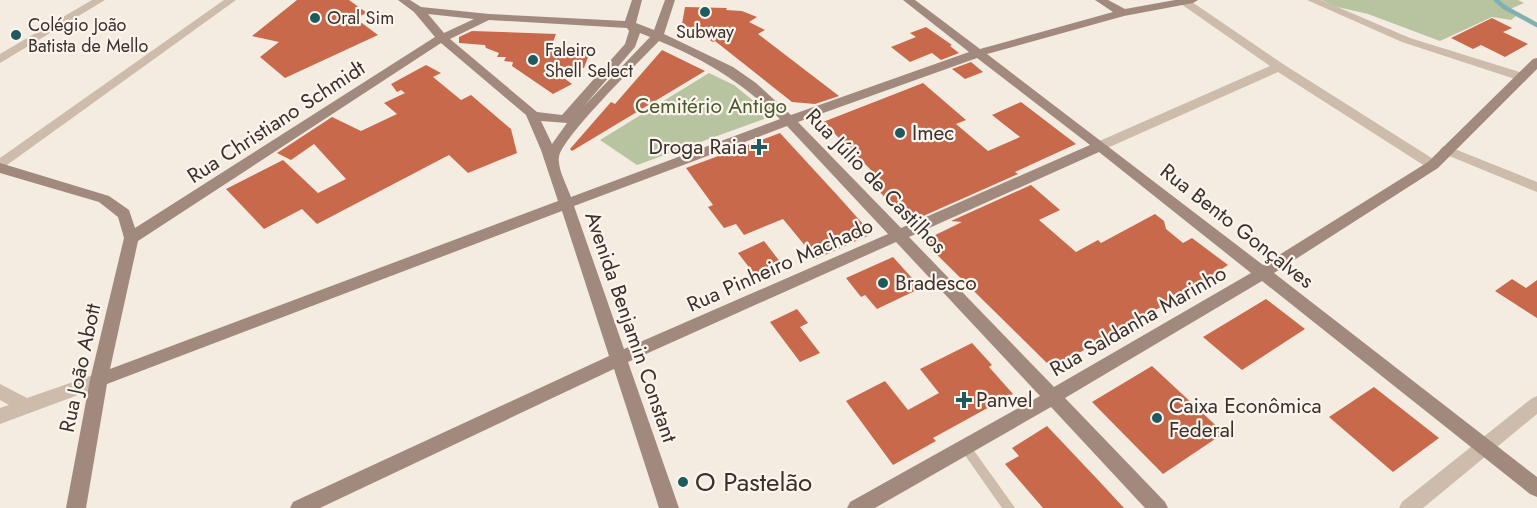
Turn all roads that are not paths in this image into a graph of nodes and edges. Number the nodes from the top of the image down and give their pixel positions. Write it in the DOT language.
graph roads {
  1 [pos="100,0"];
  2 [pos="231,0"];
  3 [pos="403,0"];
  4 [pos="637,0"];
  5 [pos="670,0"];
  6 [pos="908,0"];
  7 [pos="1100,0"];
  8 [pos="1312,0"];
  9 [pos="1189,1"];
  10 [pos="418,10"];
  11 [pos="1122,13"];
  12 [pos="489,17"];
  13 [pos="630,25"];
  14 [pos="658,36"];
  15 [pos="442,38"];
  16 [pos="979,53"];
  17 [pos="0,59"];
  18 [pos="1537,62"];
  19 [pos="1279,67"];
  20 [pos="1522,77"];
  21 [pos="533,116"];
  22 [pos="789,120"];
  23 [pos="570,124"];
  24 [pos="1100,146"];
  25 [pos="1447,150"];
  26 [pos="550,155"];
  27 [pos="1433,165"];
  28 [pos="0,167"];
  29 [pos="1537,187"];
  30 [pos="566,204"];
  31 [pos="900,236"];
  32 [pos="131,238"];
  33 [pos="1261,274"];
  34 [pos="618,359"];
  35 [pos="99,380"];
  36 [pos="0,391"];
  37 [pos="1054,396"];
  38 [pos="1537,404"];
  39 [pos="25,406"];
  40 [pos="0,416"];
  41 [pos="1484,447"];
  42 [pos="966,448"];
  43 [pos="1537,488"];
  44 [pos="76,508"];
  45 [pos="300,508"];
  46 [pos="669,508"];
  47 [pos="858,508"];
  48 [pos="1010,508"];
  49 [pos="1158,508"];
  50 [pos="1408,508"];
  1 -- 17 [label="street"];
  2 -- 28 [label="street"];
  3 -- 10 [label="main road, Avenida Benjamin Constant"];
  4 -- 13 [label="main road"];
  5 -- 14 [label="main road"];
  6 -- 16 [label="main road, Rua Bento Gonçalves"];
  7 -- 11 [label="main road"];
  8 -- 20 [label="street"];
  9 -- 11 [label="main road"];
  9 -- 19 [label="street"];
  10 -- 12 [label="main road, Rua Júlio de Castilhos"];
  10 -- 15 [label="main road, Avenida Benjamin Constant"];
  11 -- 16 [label="main road"];
  12 -- 13 [label="main road, Rua Júlio de Castilhos"];
  12 -- 15 [label="main road, Rua Júlio de Castilhos"];
  13 -- 14 [label="main road, Rua Júlio de Castilhos"];
  13 -- 23 [label="main road"];
  14 -- 22 [label="main road, Rua Júlio de Castilhos"];
  14 -- 23 [label="main road"];
  15 -- 21 [label="main road, Avenida Benjamin Constant"];
  15 -- 32 [label="main road, Rua Christiano Schmidt"];
  16 -- 22 [label="main road"];
  16 -- 24 [label="main road, Rua Bento Gonçalves"];
  18 -- 20 [label="main road, Rua Saldanha Marinho"];
  19 -- 24 [label="street, Rua Pinheiro Machado"];
  19 -- 27 [label="street"];
  20 -- 25 [label="main road, Rua Saldanha Marinho"];
  21 -- 23 [label="main road"];
  21 -- 26 [label="main road, Avenida Benjamin Constant"];
  22 -- 30 [label="main road"];
  22 -- 31 [label="main road, Rua Júlio de Castilhos"];
  23 -- 26 [label="main road"];
  24 -- 31 [label="main road, Rua Pinheiro Machado"];
  24 -- 33 [label="main road, Rua Bento Gonçalves"];
  25 -- 27 [label="main road, Rua Saldanha Marinho"];
  25 -- 29 [label="street"];
  26 -- 30 [label="main road, Avenida Benjamin Constant"];
  27 -- 33 [label="main road, Rua Saldanha Marinho"];
  28 -- 32 [label="main road"];
  30 -- 34 [label="main road, Avenida Benjamin Constant"];
  30 -- 35 [label="main road"];
  31 -- 34 [label="main road, Rua Pinheiro Machado"];
  31 -- 37 [label="main road, Rua Júlio de Castilhos"];
  32 -- 35 [label="main road, Rua João Abott"];
  33 -- 37 [label="main road, Rua Saldanha Marinho"];
  33 -- 41 [label="main road, Rua Bento Gonçalves"];
  34 -- 45 [label="main road, Rua Pinheiro Machado"];
  34 -- 46 [label="main road, Avenida Benjamin Constant"];
  35 -- 39 [label="street"];
  35 -- 44 [label="main road, Rua João Abott"];
  36 -- 39 [label="street"];
  37 -- 42 [label="main road, Rua Saldanha Marinho"];
  37 -- 49 [label="main road, Rua Júlio de Castilhos"];
  38 -- 41 [label="street"];
  39 -- 40 [label="street"];
  41 -- 43 [label="main road, Rua Bento Gonçalves"];
  41 -- 50 [label="street"];
  42 -- 47 [label="main road, Rua Saldanha Marinho"];
  42 -- 48 [label="lane"];
}
